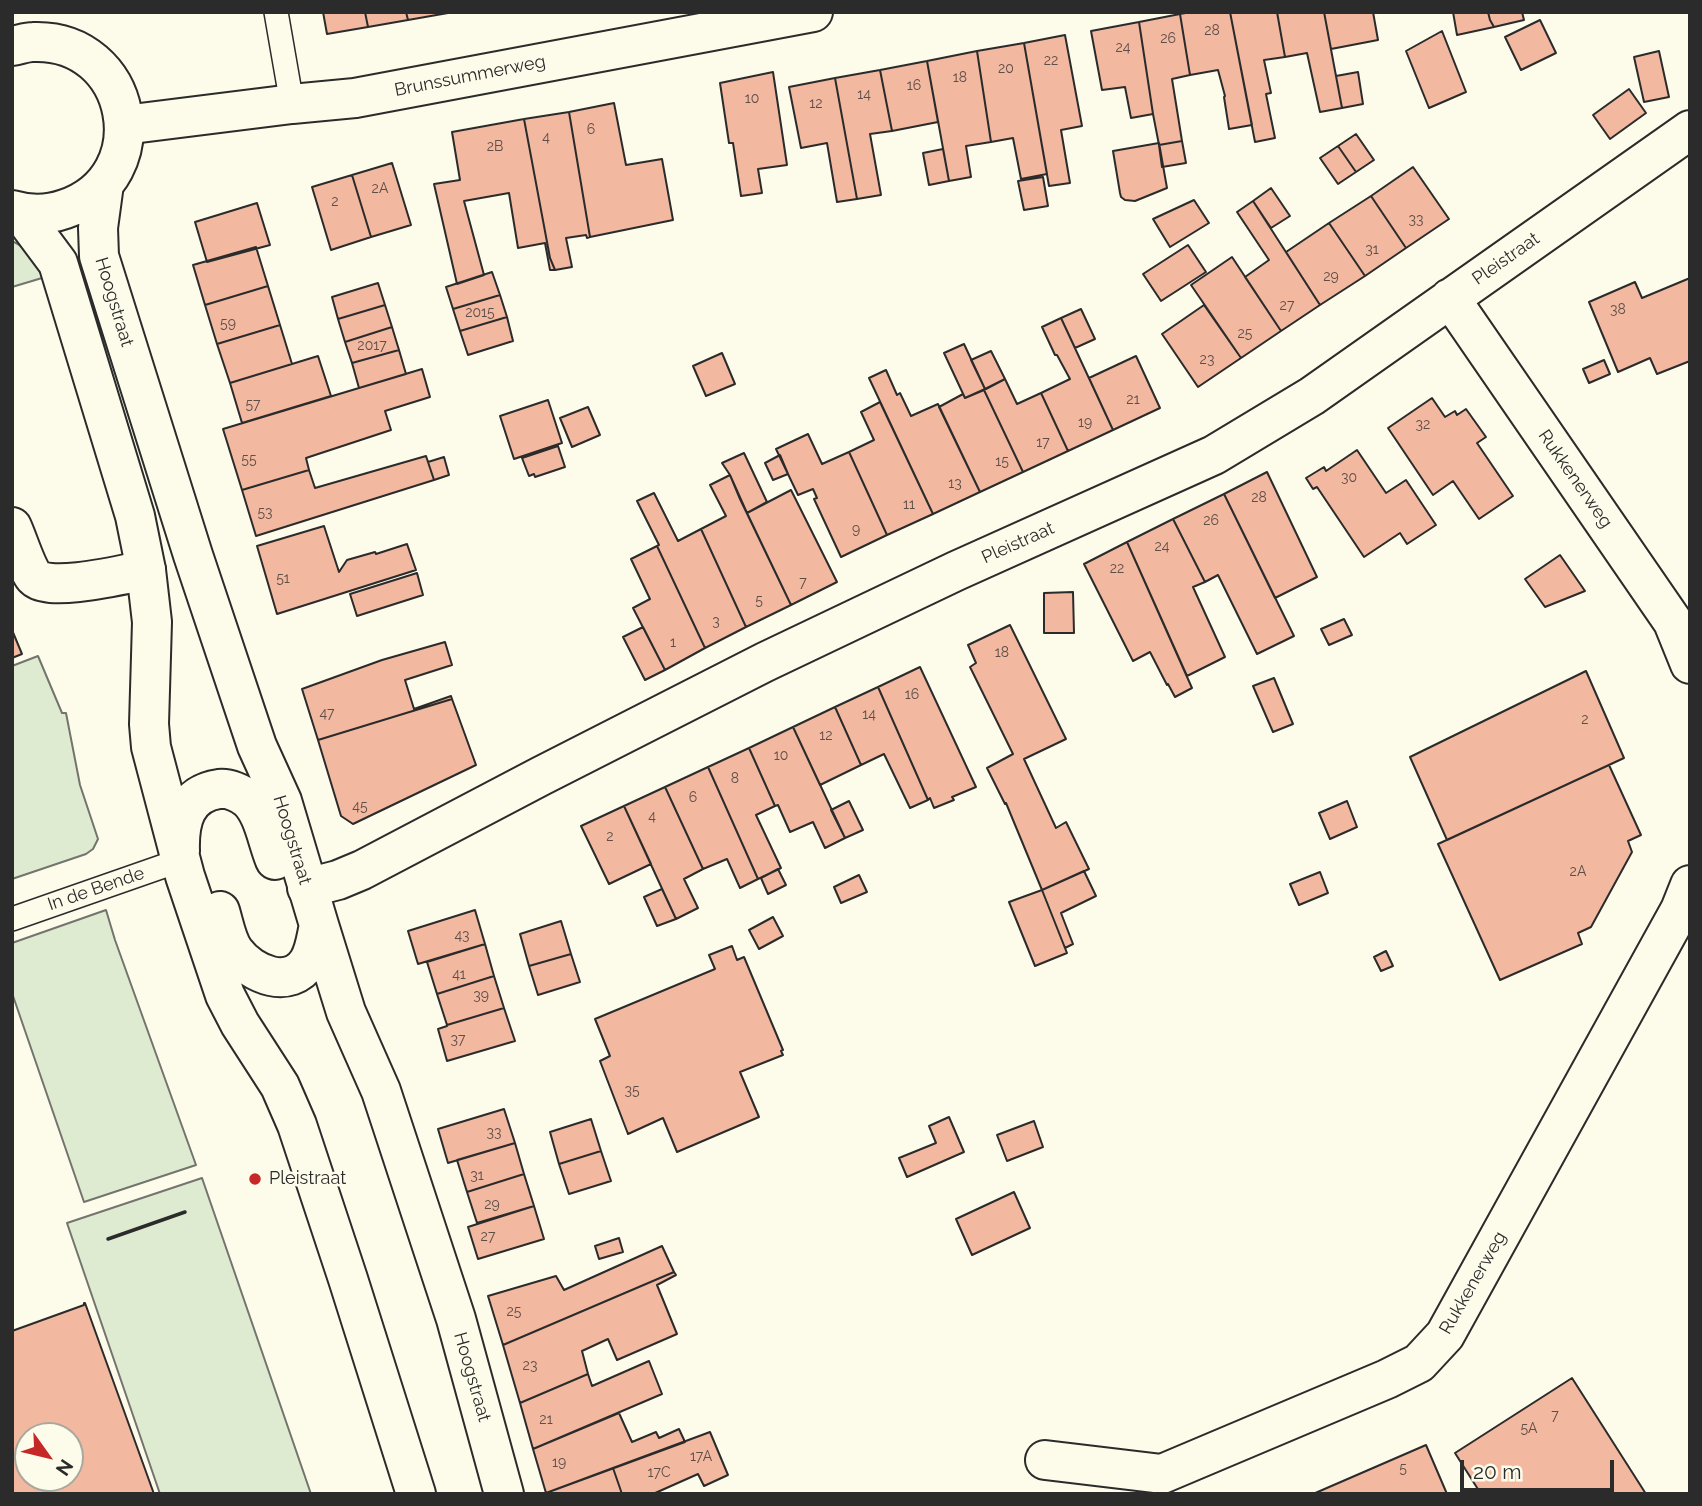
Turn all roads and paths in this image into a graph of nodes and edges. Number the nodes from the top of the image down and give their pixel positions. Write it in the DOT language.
graph roads {
  1 [pos="276,12"];
  2 [pos="813,12"];
  3 [pos="12,46"];
  4 [pos="292,104"];
  5 [pos="124,125"];
  6 [pos="1690,130"];
  7 [pos="104,184"];
  8 [pos="16,211"];
  9 [pos="1450,298"];
  10 [pos="12,527"];
  11 [pos="146,570"];
  12 [pos="1690,664"];
  13 [pos="183,868"];
  14 [pos="1690,885"];
  15 [pos="307,888"];
  16 [pos="12,919"];
  17 [pos="319,925"];
  18 [pos="1045,1460"];
  19 [pos="416,1494"];
  20 [pos="504,1494"];
  1 -- 4 [label="lane"];
  2 -- 4 [label="street, Brunssummerweg"];
  3 -- 5 [label="street"];
  4 -- 5 [label="street, Brunssummerweg"];
  5 -- 7 [label="street"];
  6 -- 9 [label="street, Pleistraat"];
  7 -- 8 [label="street"];
  7 -- 15 [label="street, Hoogstraat"];
  8 -- 11 [label="street"];
  9 -- 12 [label="street, Rukkenerweg"];
  9 -- 15 [label="street, Pleistraat"];
  10 -- 11 [label="street"];
  11 -- 13 [label="street"];
  13 -- 15 [label="street"];
  13 -- 16 [label="lane, In de Bende"];
  13 -- 17 [label="street"];
  13 -- 19 [label="street"];
  14 -- 18 [label="street, Rukkenerweg"];
  15 -- 17 [label="street, Hoogstraat"];
  17 -- 20 [label="street, Hoogstraat"];
}
